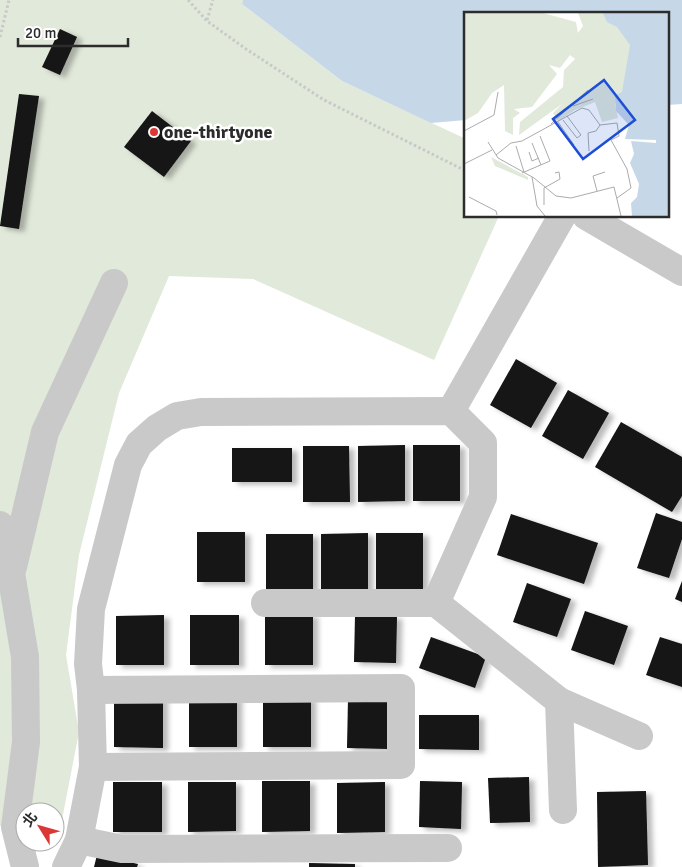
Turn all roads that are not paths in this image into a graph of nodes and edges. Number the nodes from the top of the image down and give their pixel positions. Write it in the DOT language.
graph roads {
  1 [pos="561,218"];
  2 [pos="589,218"];
  3 [pos="682,272"];
  4 [pos="114,283"];
  5 [pos="450,411"];
  6 [pos="0,525"];
  7 [pos="11,573"];
  8 [pos="266,603"];
  9 [pos="436,603"];
  10 [pos="90,690"];
  11 [pos="559,701"];
  12 [pos="639,736"];
  13 [pos="93,767"];
  14 [pos="562,810"];
  15 [pos="79,840"];
  16 [pos="448,848"];
  17 [pos="25,867"];
  18 [pos="66,867"];
  1 -- 5 [label="street"];
  2 -- 3 [label="street"];
  4 -- 7 [label="street"];
  5 -- 9 [label="street"];
  5 -- 10 [label="street"];
  6 -- 7 [label="street"];
  7 -- 17 [label="street"];
  8 -- 9 [label="street"];
  9 -- 11 [label="street"];
  10 -- 13 [label="street"];
  10 -- 13 [label="street"];
  11 -- 12 [label="street"];
  11 -- 14 [label="street"];
  13 -- 15 [label="street"];
  15 -- 16 [label="street"];
  15 -- 18 [label="street"];
}
